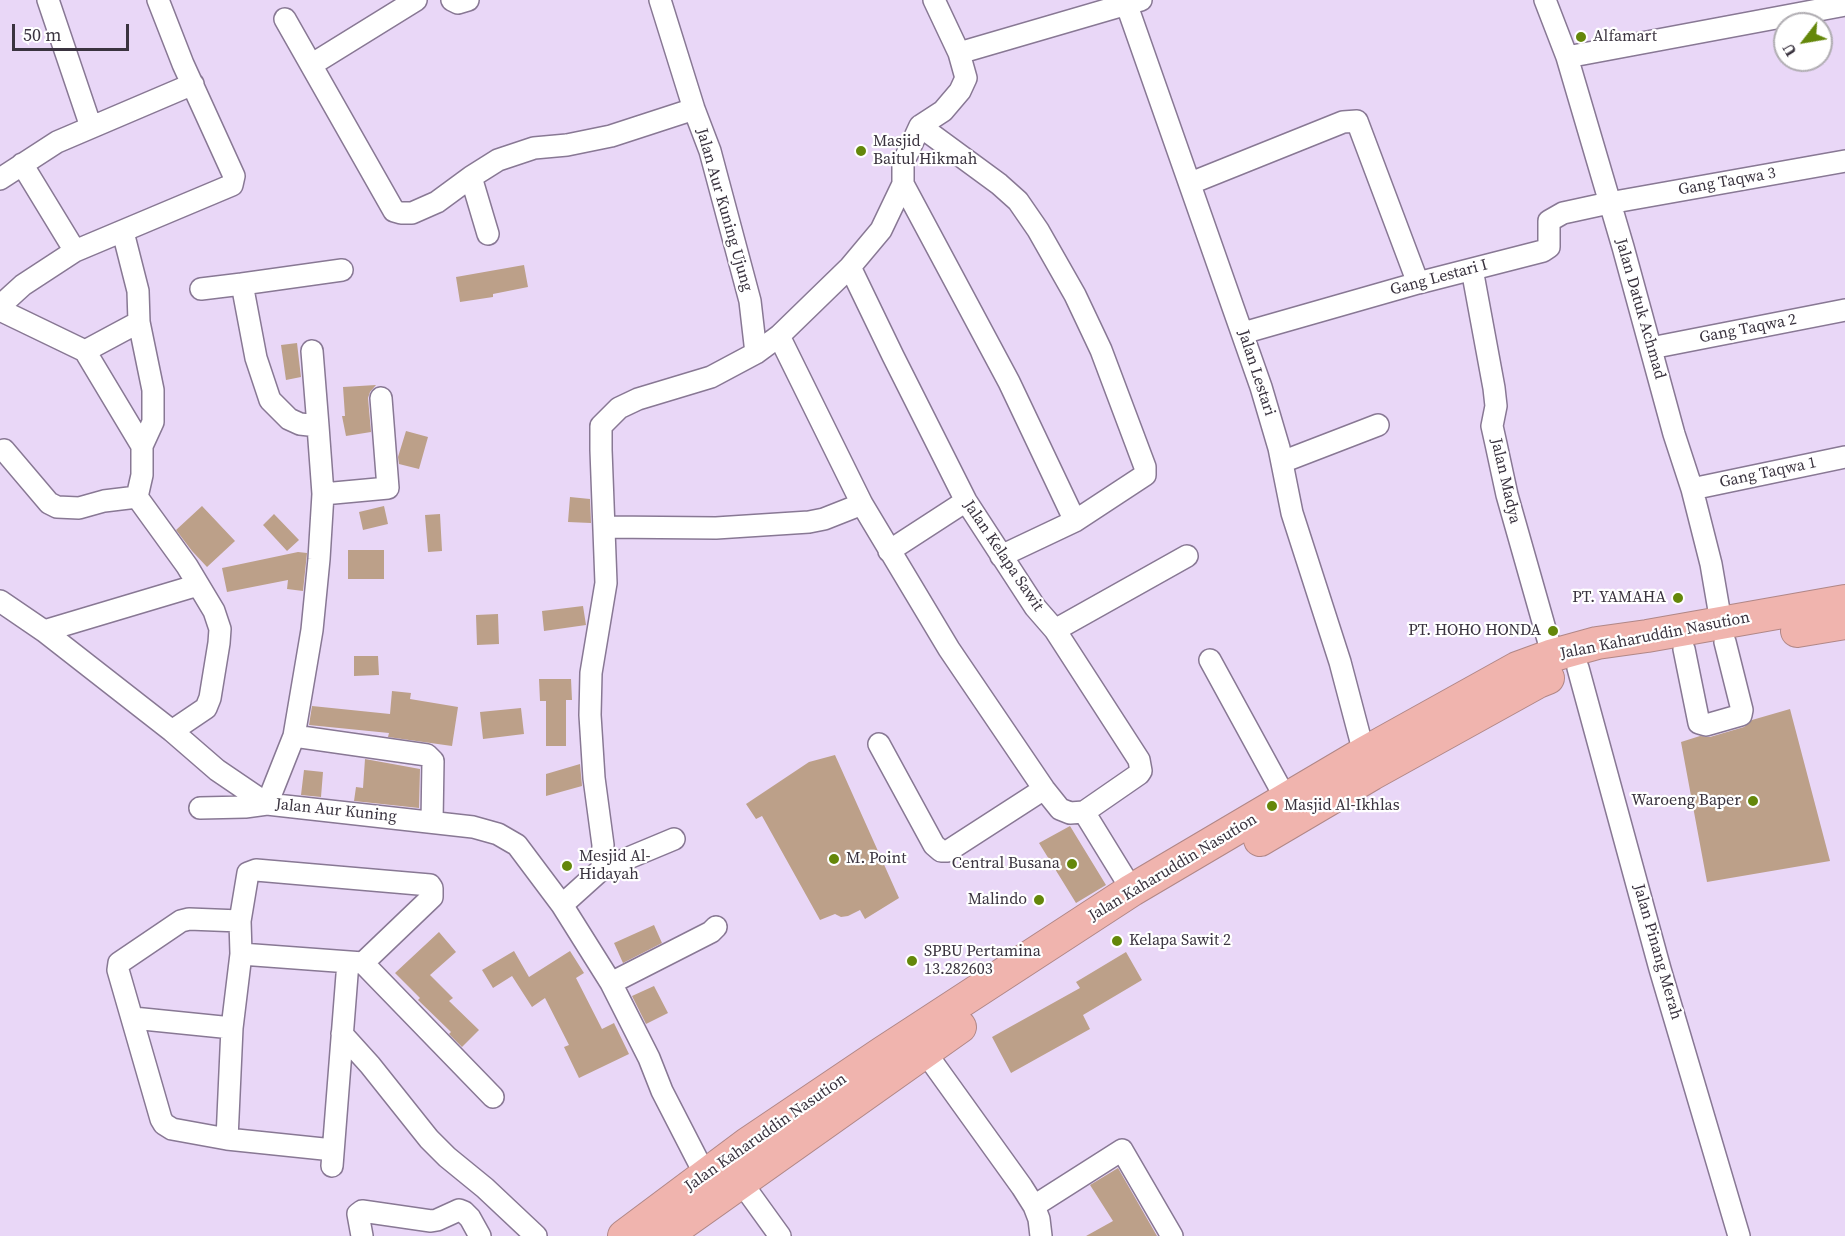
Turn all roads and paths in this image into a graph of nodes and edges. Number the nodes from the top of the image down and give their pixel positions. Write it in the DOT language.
graph roads {
  1 [pos="48,0"];
  2 [pos="158,0"];
  3 [pos="416,0"];
  4 [pos="452,0"];
  5 [pos="468,0"];
  6 [pos="660,0"];
  7 [pos="934,0"];
  8 [pos="1545,0"];
  9 [pos="1131,1"];
  10 [pos="1845,5"];
  11 [pos="285,19"];
  12 [pos="958,53"];
  13 [pos="1567,57"];
  14 [pos="311,65"];
  15 [pos="193,84"];
  16 [pos="694,109"];
  17 [pos="920,126"];
  18 [pos="92,127"];
  19 [pos="1845,161"];
  20 [pos="22,164"];
  21 [pos="471,177"];
  22 [pos="0,179"];
  23 [pos="1191,183"];
  24 [pos="903,184"];
  25 [pos="1609,203"];
  26 [pos="123,232"];
  27 [pos="488,234"];
  28 [pos="75,252"];
  29 [pos="850,267"];
  30 [pos="1472,269"];
  31 [pos="342,270"];
  32 [pos="1418,283"];
  33 [pos="242,285"];
  34 [pos="201,289"];
  35 [pos="0,308"];
  36 [pos="1845,310"];
  37 [pos="139,322"];
  38 [pos="1243,333"];
  39 [pos="779,336"];
  40 [pos="1651,348"];
  41 [pos="85,351"];
  42 [pos="312,351"];
  43 [pos="756,353"];
  44 [pos="381,398"];
  45 [pos="1378,425"];
  46 [pos="318,426"];
  47 [pos="142,446"];
  48 [pos="4,450"];
  49 [pos="1845,457"];
  50 [pos="1282,462"];
  51 [pos="1692,489"];
  52 [pos="323,494"];
  53 [pos="137,497"];
  54 [pos="966,501"];
  55 [pos="862,504"];
  56 [pos="1075,520"];
  57 [pos="605,527"];
  58 [pos="889,551"];
  59 [pos="1001,556"];
  60 [pos="1187,556"];
  61 [pos="198,585"];
  62 [pos="0,601"];
  63 [pos="1845,601"];
  64 [pos="1845,623"];
  65 [pos="1055,630"];
  66 [pos="44,631"];
  67 [pos="1723,632"];
  68 [pos="1684,649"];
  69 [pos="1210,660"];
  70 [pos="1564,662"];
  71 [pos="172,731"];
  72 [pos="294,736"];
  73 [pos="879,744"];
  74 [pos="1364,753"];
  75 [pos="1044,789"];
  76 [pos="1286,799"];
  77 [pos="267,804"];
  78 [pos="200,808"];
  79 [pos="1084,812"];
  80 [pos="432,822"];
  81 [pos="674,839"];
  82 [pos="602,869"];
  83 [pos="1132,891"];
  84 [pos="562,905"];
  85 [pos="240,921"];
  86 [pos="716,927"];
  87 [pos="241,954"];
  88 [pos="355,963"];
  89 [pos="1027,971"];
  90 [pos="611,983"];
  91 [pos="133,1018"];
  92 [pos="232,1028"];
  93 [pos="342,1034"];
  94 [pos="925,1052"];
  95 [pos="493,1097"];
  96 [pos="226,1139"];
  97 [pos="707,1172"];
  98 [pos="741,1182"];
  99 [pos="1034,1206"];
  100 [pos="362,1236"];
  101 [pos="480,1236"];
  102 [pos="536,1236"];
  103 [pos="624,1236"];
  104 [pos="665,1236"];
  105 [pos="780,1236"];
  106 [pos="1041,1236"];
  107 [pos="1172,1236"];
  108 [pos="1739,1236"];
  1 -- 18 [label="street"];
  2 -- 15 [label="street"];
  3 -- 14 [label="street"];
  4 -- 5 [label="street"];
  6 -- 16 [label="street, Jalan Aur Kuning Ujung"];
  7 -- 12 [label="street"];
  8 -- 13 [label="street, Jalan Datuk Achmad"];
  9 -- 12 [label="street"];
  9 -- 23 [label="street, Jalan Lestari"];
  10 -- 13 [label="street"];
  11 -- 14 [label="street"];
  12 -- 17 [label="street"];
  13 -- 25 [label="street, Jalan Datuk Achmad"];
  14 -- 21 [label="street"];
  15 -- 18 [label="street"];
  15 -- 26 [label="street"];
  16 -- 21 [label="street"];
  16 -- 43 [label="street, Jalan Aur Kuning Ujung"];
  17 -- 24 [label="street"];
  17 -- 56 [label="street"];
  18 -- 20 [label="street"];
  19 -- 25 [label="street, Gang Taqwa 3"];
  20 -- 22 [label="street"];
  20 -- 28 [label="street"];
  21 -- 27 [label="street"];
  23 -- 32 [label="street"];
  23 -- 38 [label="street, Jalan Lestari"];
  24 -- 29 [label="street"];
  24 -- 56 [label="street"];
  25 -- 30 [label="street, Gang Lestari I"];
  25 -- 40 [label="street, Jalan Datuk Achmad"];
  26 -- 28 [label="street"];
  26 -- 37 [label="street"];
  28 -- 35 [label="street"];
  29 -- 39 [label="street"];
  29 -- 54 [label="street, Jalan Kelapa Sawit"];
  30 -- 32 [label="street, Gang Lestari I"];
  30 -- 70 [label="street, Jalan Madya"];
  31 -- 33 [label="street"];
  32 -- 38 [label="street, Gang Lestari I"];
  33 -- 34 [label="street"];
  33 -- 46 [label="street"];
  35 -- 41 [label="street"];
  36 -- 40 [label="street, Gang Taqwa 2"];
  37 -- 41 [label="street"];
  37 -- 47 [label="street"];
  38 -- 50 [label="street, Jalan Lestari"];
  39 -- 43 [label="street"];
  39 -- 55 [label="street"];
  40 -- 51 [label="street, Jalan Datuk Achmad"];
  41 -- 47 [label="street"];
  42 -- 46 [label="street"];
  43 -- 57 [label="street"];
  44 -- 52 [label="street"];
  45 -- 50 [label="street"];
  46 -- 52 [label="street"];
  47 -- 53 [label="street"];
  48 -- 53 [label="street"];
  49 -- 51 [label="street, Gang Taqwa 1"];
  50 -- 74 [label="street, Jalan Lestari"];
  51 -- 67 [label="street, Jalan Datuk Achmad"];
  52 -- 72 [label="street"];
  53 -- 61 [label="street"];
  54 -- 58 [label="street"];
  54 -- 59 [label="street, Jalan Kelapa Sawit"];
  55 -- 57 [label="street"];
  55 -- 58 [label="street"];
  56 -- 59 [label="street"];
  57 -- 82 [label="street"];
  58 -- 75 [label="street"];
  59 -- 65 [label="street, Jalan Kelapa Sawit"];
  60 -- 65 [label="street"];
  61 -- 66 [label="street"];
  61 -- 71 [label="street"];
  62 -- 66 [label="street, Jalan Aur Kuning"];
  63 -- 67 [label="highway, Jalan Kaharuddin Nasution"];
  64 -- 67 [label="highway, Jalan Kaharuddin Nasution"];
  65 -- 79 [label="street, Jalan Kelapa Sawit"];
  66 -- 71 [label="street, Jalan Aur Kuning"];
  67 -- 68 [label="highway, Jalan Kaharuddin Nasution"];
  67 -- 68 [label="street, Jalan Datuk Achmad"];
  67 -- 70 [label="highway, Jalan Kaharuddin Nasution"];
  68 -- 70 [label="highway, Jalan Kaharuddin Nasution"];
  69 -- 76 [label="street"];
  70 -- 74 [label="highway, Jalan Kaharuddin Nasution"];
  70 -- 89 [label="highway, Jalan Kaharuddin Nasution"];
  70 -- 108 [label="street, Jalan Pinang Merah"];
  71 -- 77 [label="street, Jalan Aur Kuning"];
  72 -- 77 [label="street"];
  72 -- 80 [label="street"];
  73 -- 75 [label="street"];
  74 -- 76 [label="highway, Jalan Kaharuddin Nasution"];
  75 -- 79 [label="street"];
  76 -- 83 [label="highway, Jalan Kaharuddin Nasution"];
  77 -- 78 [label="street"];
  77 -- 80 [label="street, Jalan Aur Kuning"];
  79 -- 83 [label="street"];
  80 -- 84 [label="street, Jalan Aur Kuning"];
  81 -- 82 [label="street"];
  82 -- 84 [label="street"];
  83 -- 89 [label="highway, Jalan Kaharuddin Nasution"];
  84 -- 90 [label="street, Jalan Aur Kuning"];
  85 -- 87 [label="street"];
  85 -- 88 [label="street"];
  85 -- 91 [label="street"];
  86 -- 90 [label="street"];
  87 -- 88 [label="street"];
  87 -- 92 [label="street"];
  88 -- 93 [label="street"];
  88 -- 95 [label="street"];
  89 -- 94 [label="highway, Jalan Kaharuddin Nasution"];
  89 -- 97 [label="highway, Jalan Kaharuddin Nasution"];
  90 -- 97 [label="street, Jalan Aur Kuning"];
  91 -- 92 [label="street"];
  91 -- 96 [label="street"];
  92 -- 96 [label="street"];
  93 -- 96 [label="street"];
  93 -- 102 [label="street"];
  94 -- 98 [label="highway, Jalan Kaharuddin Nasution"];
  94 -- 99 [label="street"];
  97 -- 103 [label="highway, Jalan Kaharuddin Nasution"];
  98 -- 104 [label="highway, Jalan Kaharuddin Nasution"];
  98 -- 105 [label="street"];
  99 -- 106 [label="street"];
  99 -- 107 [label="street"];
  100 -- 101 [label="street"];
}
